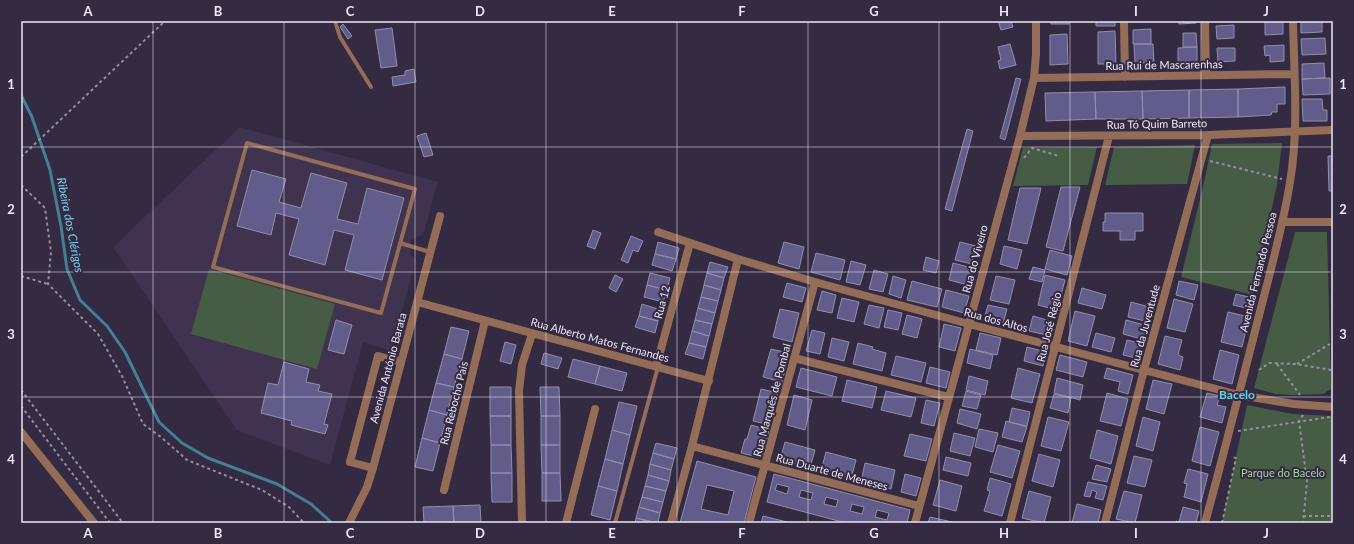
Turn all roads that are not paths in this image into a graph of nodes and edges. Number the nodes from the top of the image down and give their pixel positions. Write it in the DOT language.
graph roads {
  1 [pos="335,21"];
  2 [pos="1036,21"];
  3 [pos="1124,21"];
  4 [pos="1205,21"];
  5 [pos="1293,21"];
  6 [pos="1294,74"];
  7 [pos="1206,75"];
  8 [pos="1124,77"];
  9 [pos="1034,78"];
  10 [pos="370,87"];
  11 [pos="1333,130"];
  12 [pos="1294,131"];
  13 [pos="1208,135"];
  14 [pos="1020,136"];
  15 [pos="1109,136"];
  16 [pos="440,216"];
  17 [pos="1282,222"];
  18 [pos="1333,222"];
  19 [pos="658,232"];
  20 [pos="400,243"];
  21 [pos="690,243"];
  22 [pos="430,252"];
  23 [pos="738,259"];
  24 [pos="815,282"];
  25 [pos="417,302"];
  26 [pos="485,320"];
  27 [pos="969,324"];
  28 [pos="532,334"];
  29 [pos="1056,347"];
  30 [pos="794,358"];
  31 [pos="401,362"];
  32 [pos="657,367"];
  33 [pos="1144,370"];
  34 [pos="709,381"];
  35 [pos="1239,395"];
  36 [pos="948,397"];
  37 [pos="1333,406"];
  38 [pos="595,409"];
  39 [pos="21,432"];
  40 [pos="692,446"];
  41 [pos="765,466"];
  42 [pos="373,468"];
  43 [pos="444,490"];
  44 [pos="919,506"];
  45 [pos="94,523"];
  46 [pos="349,523"];
  47 [pos="522,523"];
  48 [pos="566,523"];
  49 [pos="615,523"];
  50 [pos="671,523"];
  51 [pos="749,523"];
  52 [pos="914,523"];
  53 [pos="1010,523"];
  54 [pos="1105,523"];
  55 [pos="1205,523"];
  1 -- 10 [label="lane"];
  2 -- 9 [label="street, Rua do Viveiro"];
  3 -- 8 [label="street"];
  4 -- 7 [label="street"];
  5 -- 6 [label="street, Avenida Fernando Pessoa"];
  6 -- 7 [label="street, Rua Rui de Mascarenhas"];
  6 -- 12 [label="street, Avenida Fernando Pessoa"];
  7 -- 8 [label="street, Rua Rui de Mascarenhas"];
  8 -- 9 [label="street, Rua Rui de Mascarenhas"];
  9 -- 14 [label="street, Rua do Viveiro"];
  11 -- 12 [label="street, Rua Tó Quim Barreto"];
  12 -- 13 [label="street, Rua Tó Quim Barreto"];
  12 -- 17 [label="street, Avenida Fernando Pessoa"];
  13 -- 15 [label="street, Rua Tó Quim Barreto"];
  13 -- 33 [label="street, Rua da Juventude"];
  14 -- 15 [label="street, Rua Tó Quim Barreto"];
  14 -- 27 [label="street, Rua do Viveiro"];
  15 -- 29 [label="street, Rua José Régio"];
  16 -- 22 [label="street, Avenida António Barata"];
  17 -- 18 [label="street"];
  17 -- 35 [label="street, Avenida Fernando Pessoa"];
  19 -- 21 [label="street, Rua dos Altos"];
  20 -- 20 [label="lane"];
  20 -- 22 [label="lane"];
  21 -- 23 [label="street, Rua dos Altos"];
  21 -- 32 [label="street, Rua 12"];
  22 -- 25 [label="street, Avenida António Barata"];
  23 -- 24 [label="street, Rua dos Altos"];
  23 -- 34 [label="street"];
  24 -- 27 [label="street, Rua dos Altos"];
  24 -- 30 [label="street, Rua Marquês de Pombal"];
  25 -- 26 [label="street, Rua Alberto Matos Fernandes"];
  25 -- 31 [label="street, Avenida António Barata"];
  26 -- 28 [label="street, Rua Alberto Matos Fernandes"];
  26 -- 43 [label="street, Rua Rebocho Pais"];
  27 -- 29 [label="street, Rua dos Altos"];
  27 -- 36 [label="street, Rua do Viveiro"];
  28 -- 32 [label="street, Rua Alberto Matos Fernandes"];
  28 -- 47 [label="street"];
  29 -- 33 [label="street, Rua dos Altos"];
  29 -- 53 [label="street, Rua José Régio"];
  30 -- 36 [label="street"];
  30 -- 41 [label="street, Rua Marquês de Pombal"];
  31 -- 42 [label="street, Avenida António Barata"];
  31 -- 42 [label="street"];
  32 -- 34 [label="street, Rua Alberto Matos Fernandes"];
  32 -- 49 [label="lane"];
  33 -- 35 [label="street, Rua dos Altos"];
  33 -- 54 [label="street, Rua da Juventude"];
  34 -- 40 [label="street"];
  35 -- 37 [label="street, Rua dos Altos"];
  35 -- 55 [label="street, Avenida Fernando Pessoa"];
  36 -- 44 [label="street, Rua do Viveiro"];
  38 -- 48 [label="street"];
  39 -- 45 [label="street"];
  40 -- 41 [label="street, Rua Duarte de Meneses"];
  40 -- 50 [label="street"];
  41 -- 44 [label="street, Rua Duarte de Meneses"];
  41 -- 51 [label="street, Rua Marquês de Pombal"];
  42 -- 46 [label="street, Avenida António Barata"];
  44 -- 52 [label="street, Rua do Viveiro"];
}
